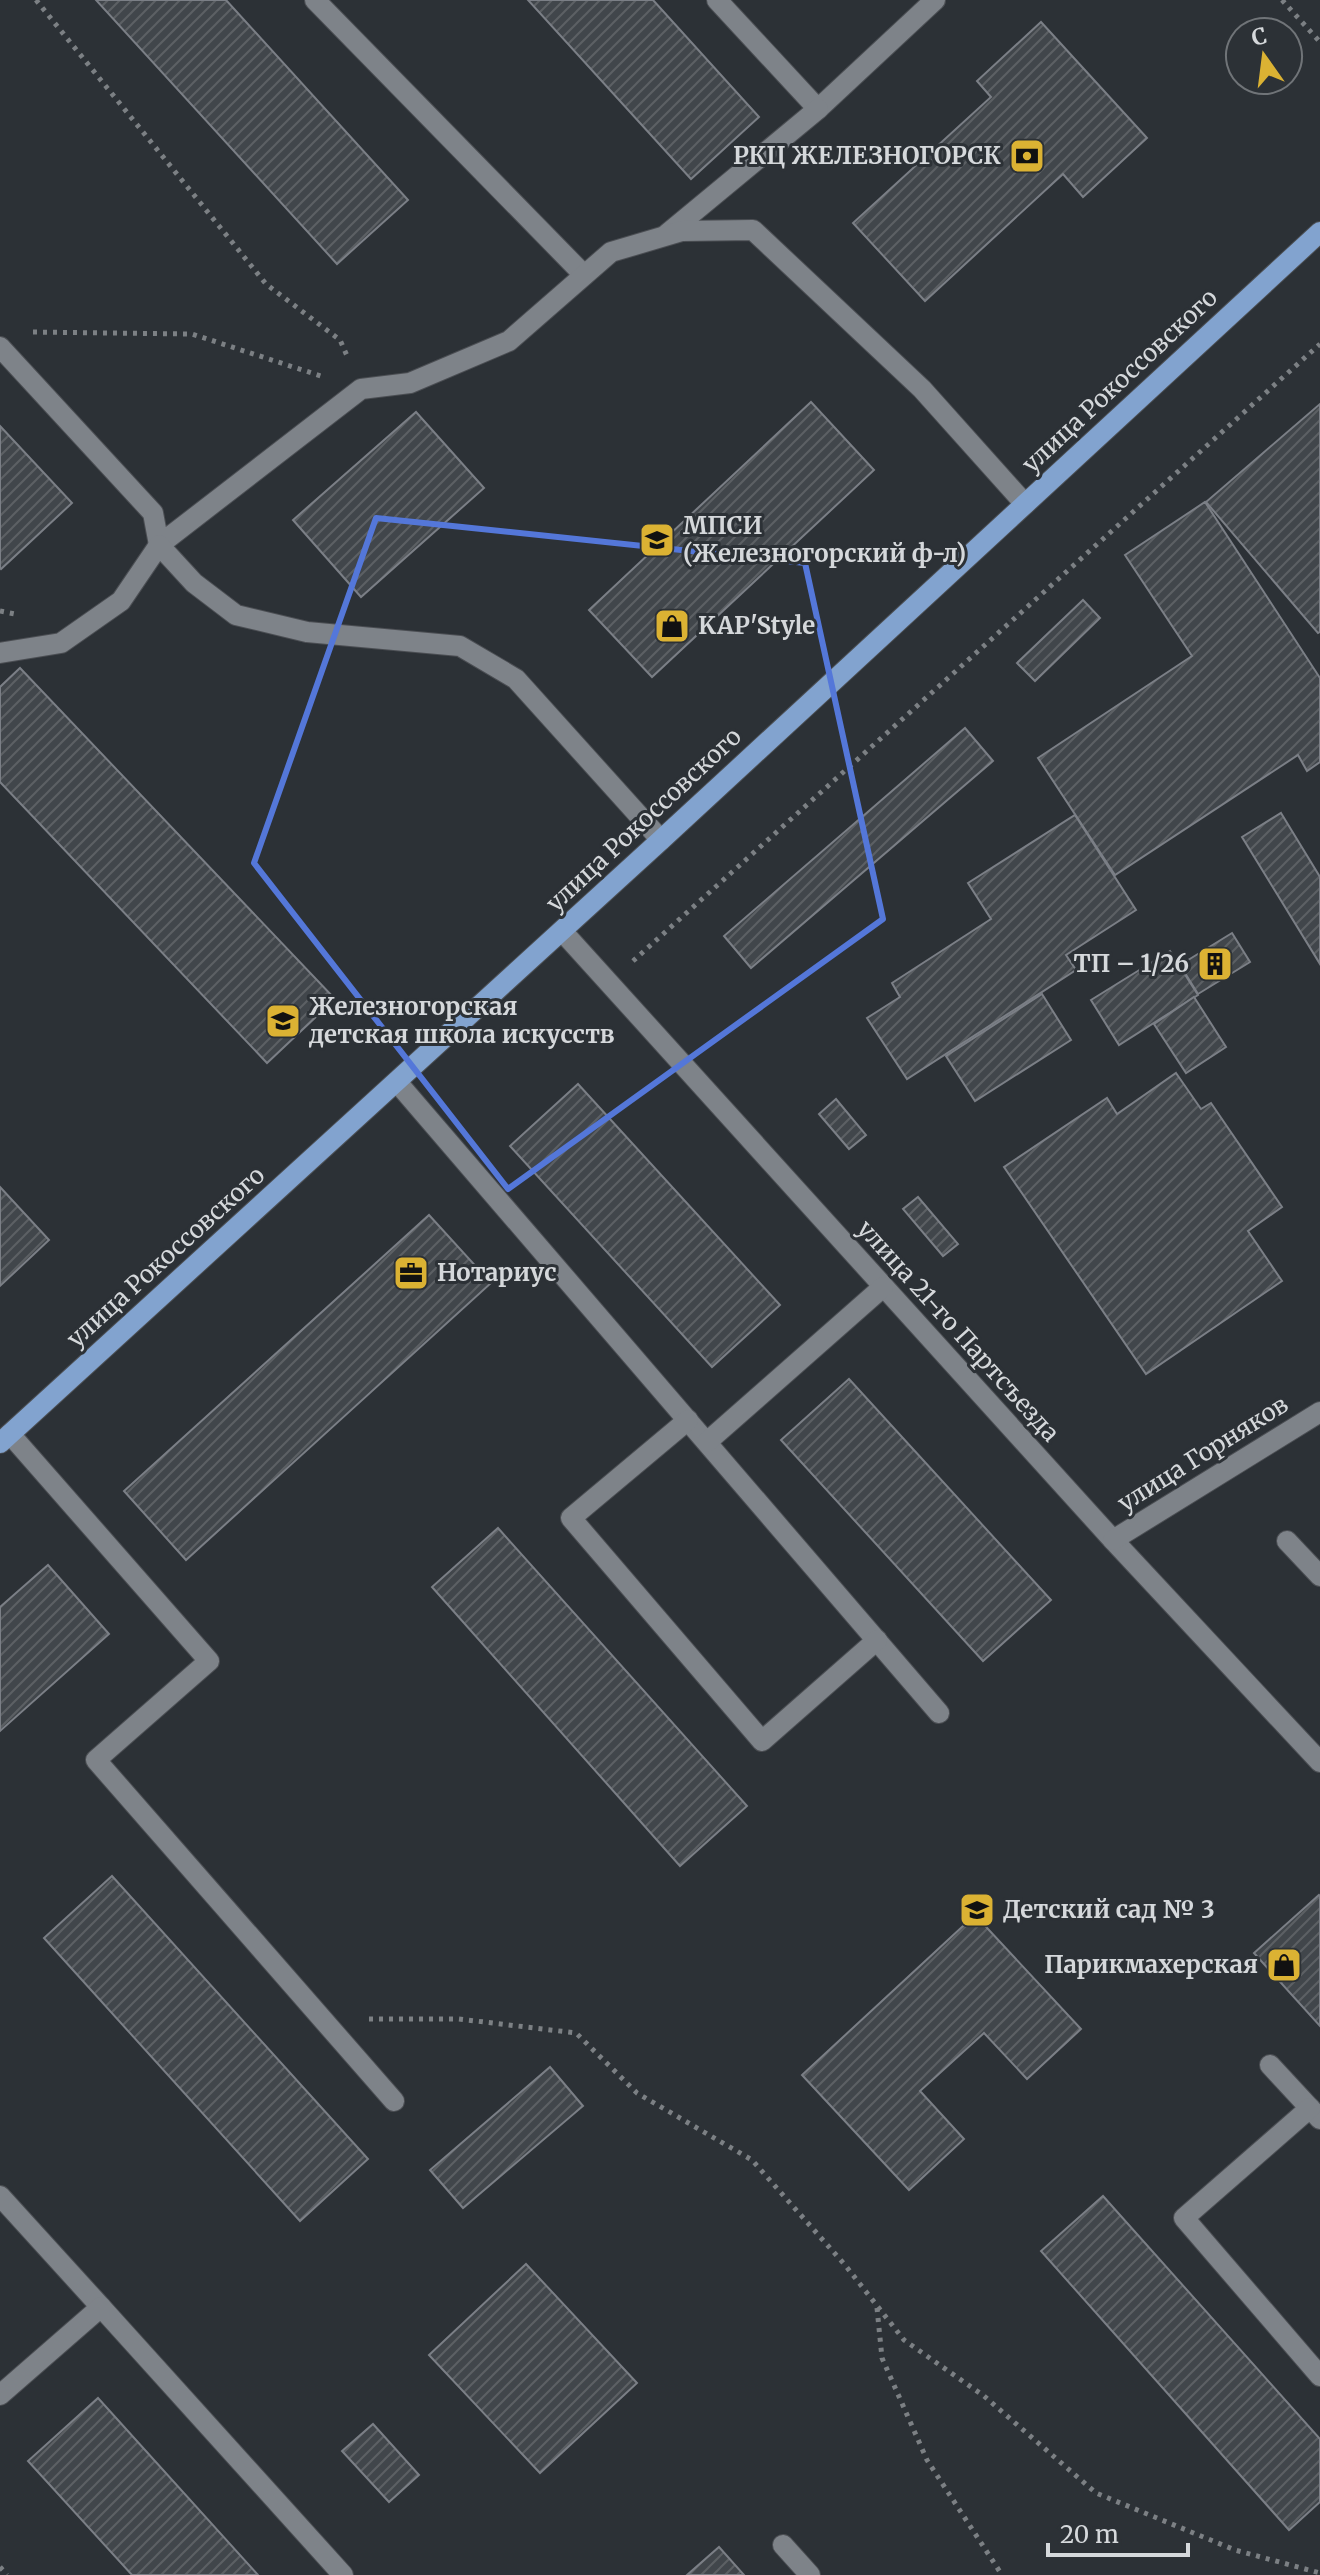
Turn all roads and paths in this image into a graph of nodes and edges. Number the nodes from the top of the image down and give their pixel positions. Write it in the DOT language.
graph roads {
  1 [pos="36,0"];
  2 [pos="315,0"];
  3 [pos="717,0"];
  4 [pos="935,0"];
  5 [pos="1282,0"];
  6 [pos="1320,42"];
  7 [pos="818,109"];
  8 [pos="1320,232"];
  9 [pos="663,237"];
  10 [pos="584,275"];
  11 [pos="30,332"];
  12 [pos="1320,344"];
  13 [pos="0,347"];
  14 [pos="361,389"];
  15 [pos="1025,504"];
  16 [pos="159,545"];
  17 [pos="0,653"];
  18 [pos="661,840"];
  19 [pos="562,931"];
  20 [pos="609,983"];
  21 [pos="397,1082"];
  22 [pos="883,1287"];
  23 [pos="1320,1412"];
  24 [pos="688,1420"];
  25 [pos="5,1438"];
  26 [pos="707,1442"];
  27 [pos="1113,1540"];
  28 [pos="1287,1541"];
  29 [pos="1320,1576"];
  30 [pos="877,1640"];
  31 [pos="939,1713"];
  32 [pos="1320,1762"];
  33 [pos="322,2018"];
  34 [pos="1270,2065"];
  35 [pos="394,2101"];
  36 [pos="1315,2114"];
  37 [pos="0,2196"];
  38 [pos="877,2305"];
  39 [pos="101,2307"];
  40 [pos="1320,2376"];
  41 [pos="0,2395"];
  42 [pos="783,2545"];
  43 [pos="0,2567"];
  44 [pos="1320,2573"];
  45 [pos="7,2575"];
  46 [pos="343,2575"];
  47 [pos="810,2575"];
  48 [pos="1002,2575"];
  1 -- 14 [label="path"];
  2 -- 10 [label="street"];
  3 -- 7 [label="street"];
  4 -- 7 [label="street"];
  5 -- 6 [label="path"];
  7 -- 9 [label="street"];
  8 -- 15 [label="main road, улица Рокоссовского"];
  9 -- 10 [label="street"];
  9 -- 15 [label="street"];
  10 -- 14 [label="street"];
  11 -- 14 [label="path"];
  12 -- 20 [label="path"];
  13 -- 16 [label="street"];
  14 -- 16 [label="street"];
  15 -- 18 [label="main road, улица Рокоссовского"];
  16 -- 17 [label="street"];
  16 -- 18 [label="street"];
  18 -- 19 [label="main road, улица Рокоссовского"];
  19 -- 20 [label="street, улица 21-го Партсъезда"];
  19 -- 21 [label="main road, улица Рокоссовского"];
  20 -- 22 [label="street, улица 21-го Партсъезда"];
  21 -- 24 [label="street"];
  21 -- 25 [label="main road, улица Рокоссовского"];
  22 -- 26 [label="street"];
  22 -- 27 [label="street, улица 21-го Партсъезда"];
  23 -- 27 [label="street, улица Горняков"];
  24 -- 26 [label="street"];
  24 -- 30 [label="street"];
  25 -- 33 [label="street"];
  26 -- 30 [label="street"];
  27 -- 32 [label="street, улица 21-го Партсъезда"];
  28 -- 29 [label="street"];
  30 -- 31 [label="street"];
  33 -- 35 [label="street"];
  33 -- 38 [label="path"];
  34 -- 36 [label="street"];
  36 -- 40 [label="street"];
  37 -- 39 [label="street"];
  38 -- 44 [label="path"];
  38 -- 48 [label="path"];
  39 -- 41 [label="street"];
  39 -- 46 [label="street"];
  42 -- 47 [label="street"];
  43 -- 45 [label="path"];
}
